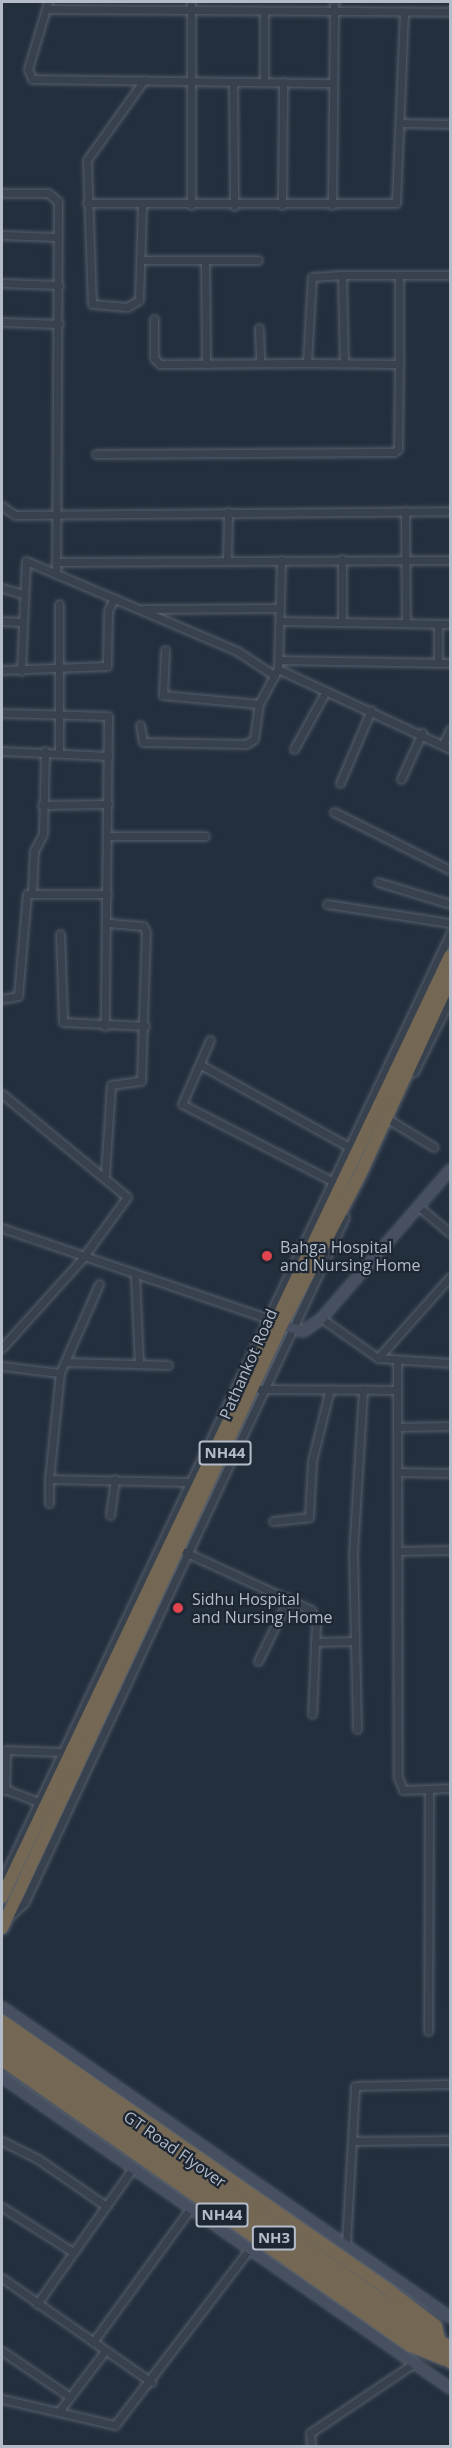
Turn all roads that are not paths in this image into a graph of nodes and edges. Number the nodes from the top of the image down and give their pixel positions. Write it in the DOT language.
graph roads {
  1 [pos="191,2"];
  2 [pos="334,2"];
  3 [pos="47,5"];
  4 [pos="191,12"];
  5 [pos="264,12"];
  6 [pos="334,12"];
  7 [pos="404,12"];
  8 [pos="450,12"];
  9 [pos="144,80"];
  10 [pos="191,81"];
  11 [pos="233,82"];
  12 [pos="264,82"];
  13 [pos="283,82"];
  14 [pos="333,83"];
  15 [pos="402,123"];
  16 [pos="450,124"];
  17 [pos="2,193"];
  18 [pos="87,203"];
  19 [pos="142,205"];
  20 [pos="191,205"];
  21 [pos="282,205"];
  22 [pos="234,206"];
  23 [pos="332,206"];
  24 [pos="2,235"];
  25 [pos="57,237"];
  26 [pos="142,260"];
  27 [pos="205,260"];
  28 [pos="258,260"];
  29 [pos="342,275"];
  30 [pos="399,275"];
  31 [pos="450,275"];
  32 [pos="2,283"];
  33 [pos="59,285"];
  34 [pos="154,320"];
  35 [pos="2,322"];
  36 [pos="59,324"];
  37 [pos="259,328"];
  38 [pos="260,362"];
  39 [pos="308,363"];
  40 [pos="344,363"];
  41 [pos="206,364"];
  42 [pos="399,364"];
  43 [pos="96,454"];
  44 [pos="2,506"];
  45 [pos="405,511"];
  46 [pos="450,511"];
  47 [pos="228,512"];
  48 [pos="56,513"];
  49 [pos="342,559"];
  50 [pos="405,559"];
  51 [pos="281,560"];
  52 [pos="450,560"];
  53 [pos="226,561"];
  54 [pos="56,562"];
  55 [pos="56,572"];
  56 [pos="2,588"];
  57 [pos="23,594"];
  58 [pos="114,598"];
  59 [pos="59,604"];
  60 [pos="280,608"];
  61 [pos="140,609"];
  62 [pos="2,621"];
  63 [pos="280,621"];
  64 [pos="22,622"];
  65 [pos="342,622"];
  66 [pos="406,623"];
  67 [pos="438,624"];
  68 [pos="450,624"];
  69 [pos="165,650"];
  70 [pos="279,660"];
  71 [pos="438,663"];
  72 [pos="450,663"];
  73 [pos="2,670"];
  74 [pos="60,670"];
  75 [pos="21,671"];
  76 [pos="276,673"];
  77 [pos="326,691"];
  78 [pos="259,704"];
  79 [pos="371,710"];
  80 [pos="2,713"];
  81 [pos="60,713"];
  82 [pos="140,725"];
  83 [pos="450,729"];
  84 [pos="422,733"];
  85 [pos="447,747"];
  86 [pos="294,749"];
  87 [pos="2,751"];
  88 [pos="45,751"];
  89 [pos="59,752"];
  90 [pos="108,756"];
  91 [pos="401,779"];
  92 [pos="340,783"];
  93 [pos="108,804"];
  94 [pos="42,805"];
  95 [pos="334,812"];
  96 [pos="108,836"];
  97 [pos="205,836"];
  98 [pos="450,870"];
  99 [pos="378,882"];
  100 [pos="32,892"];
  101 [pos="107,894"];
  102 [pos="327,904"];
  103 [pos="450,904"];
  104 [pos="106,923"];
  105 [pos="450,923"];
  106 [pos="60,934"];
  107 [pos="450,934"];
  108 [pos="450,956"];
  109 [pos="450,979"];
  110 [pos="2,999"];
  111 [pos="450,999"];
  112 [pos="105,1026"];
  113 [pos="145,1026"];
  114 [pos="210,1040"];
  115 [pos="201,1065"];
  116 [pos="2,1094"];
  117 [pos="391,1121"];
  118 [pos="349,1147"];
  119 [pos="434,1147"];
  120 [pos="450,1170"];
  121 [pos="105,1175"];
  122 [pos="447,1180"];
  123 [pos="332,1181"];
  124 [pos="417,1206"];
  125 [pos="2,1229"];
  126 [pos="450,1233"];
  127 [pos="81,1259"];
  128 [pos="135,1276"];
  129 [pos="450,1276"];
  130 [pos="99,1284"];
  131 [pos="321,1318"];
  132 [pos="277,1323"];
  133 [pos="2,1348"];
  134 [pos="378,1358"];
  135 [pos="397,1359"];
  136 [pos="65,1362"];
  137 [pos="450,1363"];
  138 [pos="139,1364"];
  139 [pos="168,1365"];
  140 [pos="2,1366"];
  141 [pos="60,1373"];
  142 [pos="259,1389"];
  143 [pos="330,1389"];
  144 [pos="363,1389"];
  145 [pos="397,1390"];
  146 [pos="450,1426"];
  147 [pos="397,1427"];
  148 [pos="397,1472"];
  149 [pos="450,1473"];
  150 [pos="49,1479"];
  151 [pos="115,1479"];
  152 [pos="187,1482"];
  153 [pos="49,1503"];
  154 [pos="110,1515"];
  155 [pos="273,1521"];
  156 [pos="450,1550"];
  157 [pos="397,1551"];
  158 [pos="185,1552"];
  159 [pos="290,1598"];
  160 [pos="355,1641"];
  161 [pos="315,1642"];
  162 [pos="258,1661"];
  163 [pos="312,1714"];
  164 [pos="357,1729"];
  165 [pos="62,1752"];
  166 [pos="450,1788"];
  167 [pos="3,1789"];
  168 [pos="429,1789"];
  169 [pos="38,1802"];
  170 [pos="2,1880"];
  171 [pos="2,1897"];
  172 [pos="4,1923"];
  173 [pos="2,2009"];
  174 [pos="2,2021"];
  175 [pos="428,2031"];
  176 [pos="17,2032"];
  177 [pos="2,2034"];
  178 [pos="2,2047"];
  179 [pos="2,2060"];
  180 [pos="2,2078"];
  181 [pos="450,2084"];
  182 [pos="450,2140"];
  183 [pos="2,2141"];
  184 [pos="354,2141"];
  185 [pos="151,2145"];
  186 [pos="133,2168"];
  187 [pos="106,2206"];
  188 [pos="2,2207"];
  189 [pos="190,2209"];
  190 [pos="346,2244"];
  191 [pos="249,2250"];
  192 [pos="73,2252"];
  193 [pos="2,2278"];
  194 [pos="37,2304"];
  195 [pos="450,2317"];
  196 [pos="439,2340"];
  197 [pos="93,2342"];
  198 [pos="2,2351"];
  199 [pos="105,2351"];
  200 [pos="449,2357"];
  201 [pos="414,2363"];
  202 [pos="151,2382"];
  203 [pos="450,2388"];
  204 [pos="70,2397"];
  205 [pos="2,2399"];
  206 [pos="60,2410"];
  207 [pos="311,2446"];
  1 -- 4 [label="street"];
  2 -- 6 [label="street"];
  3 -- 4 [label="street"];
  3 -- 9 [label="street"];
  4 -- 5 [label="street"];
  4 -- 10 [label="street"];
  5 -- 6 [label="street"];
  5 -- 12 [label="street"];
  6 -- 7 [label="street"];
  6 -- 14 [label="street"];
  7 -- 8 [label="street"];
  7 -- 15 [label="street"];
  9 -- 10 [label="street"];
  9 -- 18 [label="street"];
  10 -- 11 [label="street"];
  10 -- 20 [label="street"];
  11 -- 12 [label="street"];
  11 -- 22 [label="street"];
  12 -- 13 [label="street"];
  13 -- 14 [label="street"];
  13 -- 21 [label="street"];
  14 -- 23 [label="street"];
  15 -- 16 [label="street"];
  15 -- 23 [label="street"];
  17 -- 25 [label="street"];
  18 -- 19 [label="street"];
  18 -- 26 [label="street"];
  19 -- 20 [label="street"];
  19 -- 26 [label="street"];
  20 -- 22 [label="street"];
  21 -- 22 [label="street"];
  21 -- 23 [label="street"];
  24 -- 25 [label="street"];
  25 -- 33 [label="street"];
  26 -- 27 [label="street"];
  27 -- 28 [label="street"];
  27 -- 41 [label="street"];
  29 -- 30 [label="street"];
  29 -- 39 [label="street"];
  29 -- 40 [label="street"];
  30 -- 31 [label="street"];
  30 -- 42 [label="street"];
  32 -- 33 [label="street"];
  33 -- 36 [label="street"];
  34 -- 41 [label="street"];
  35 -- 36 [label="street"];
  36 -- 48 [label="street"];
  37 -- 38 [label="street"];
  38 -- 39 [label="street"];
  38 -- 41 [label="street"];
  39 -- 40 [label="street"];
  40 -- 42 [label="street"];
  42 -- 43 [label="street"];
  44 -- 48 [label="street"];
  45 -- 46 [label="street"];
  45 -- 47 [label="street"];
  45 -- 50 [label="street"];
  47 -- 48 [label="street"];
  47 -- 53 [label="street"];
  48 -- 54 [label="street"];
  49 -- 50 [label="street"];
  49 -- 51 [label="street"];
  49 -- 65 [label="street"];
  50 -- 52 [label="street"];
  50 -- 66 [label="street"];
  51 -- 53 [label="street"];
  51 -- 60 [label="street"];
  53 -- 54 [label="street"];
  54 -- 55 [label="street"];
  55 -- 57 [label="street"];
  55 -- 58 [label="street"];
  56 -- 57 [label="street"];
  57 -- 64 [label="street"];
  58 -- 61 [label="street"];
  58 -- 74 [label="street"];
  59 -- 74 [label="street"];
  60 -- 61 [label="street"];
  60 -- 63 [label="street"];
  61 -- 76 [label="street"];
  62 -- 64 [label="street"];
  63 -- 65 [label="street"];
  63 -- 70 [label="street"];
  64 -- 75 [label="street"];
  65 -- 66 [label="street"];
  66 -- 67 [label="street"];
  67 -- 68 [label="street"];
  67 -- 71 [label="street"];
  69 -- 78 [label="street"];
  70 -- 71 [label="street"];
  70 -- 76 [label="street"];
  71 -- 72 [label="street"];
  73 -- 75 [label="street"];
  74 -- 75 [label="street"];
  74 -- 81 [label="street"];
  76 -- 77 [label="street"];
  76 -- 78 [label="street"];
  77 -- 79 [label="street"];
  77 -- 86 [label="street"];
  78 -- 82 [label="street"];
  79 -- 84 [label="street"];
  79 -- 92 [label="street"];
  80 -- 81 [label="street"];
  81 -- 89 [label="street"];
  81 -- 90 [label="street"];
  83 -- 85 [label="street"];
  84 -- 85 [label="street"];
  84 -- 91 [label="street"];
  87 -- 88 [label="street"];
  88 -- 89 [label="street"];
  88 -- 94 [label="street"];
  89 -- 90 [label="street"];
  90 -- 93 [label="street"];
  93 -- 94 [label="street"];
  93 -- 96 [label="street"];
  94 -- 100 [label="street"];
  95 -- 98 [label="street"];
  96 -- 97 [label="street"];
  96 -- 101 [label="street"];
  99 -- 103 [label="street"];
  100 -- 101 [label="street"];
  100 -- 110 [label="street"];
  101 -- 104 [label="street"];
  102 -- 105 [label="street"];
  104 -- 112 [label="street"];
  104 -- 113 [label="street"];
  106 -- 112 [label="street"];
  107 -- 118 [label="street"];
  108 -- 132 [label="highway, NH44"];
  109 -- 132 [label="highway, Pathankot Road / NH44"];
  111 -- 117 [label="street"];
  112 -- 113 [label="street"];
  113 -- 121 [label="street"];
  114 -- 115 [label="street"];
  115 -- 118 [label="street"];
  115 -- 123 [label="street"];
  116 -- 121 [label="street"];
  117 -- 119 [label="street"];
  117 -- 132 [label="street"];
  118 -- 123 [label="street"];
  120 -- 122 [label="street"];
  121 -- 127 [label="street"];
  122 -- 124 [label="street"];
  123 -- 132 [label="street"];
  124 -- 126 [label="street"];
  124 -- 131 [label="street"];
  125 -- 127 [label="street"];
  127 -- 128 [label="street"];
  127 -- 133 [label="street"];
  128 -- 132 [label="street"];
  128 -- 138 [label="street"];
  129 -- 134 [label="street"];
  130 -- 136 [label="street"];
  131 -- 132 [label="street"];
  131 -- 134 [label="street"];
  132 -- 142 [label="highway, Pathankot Road / NH44"];
  132 -- 152 [label="street"];
  132 -- 171 [label="highway, NH44"];
  134 -- 135 [label="street"];
  135 -- 137 [label="street"];
  135 -- 145 [label="street"];
  136 -- 138 [label="street"];
  136 -- 141 [label="street"];
  138 -- 139 [label="street"];
  140 -- 141 [label="street"];
  141 -- 150 [label="street"];
  142 -- 143 [label="street"];
  142 -- 158 [label="street"];
  142 -- 172 [label="highway, Pathankot Road / NH44"];
  143 -- 144 [label="street"];
  143 -- 155 [label="street"];
  144 -- 145 [label="street"];
  144 -- 160 [label="street"];
  145 -- 147 [label="street"];
  146 -- 147 [label="street"];
  147 -- 148 [label="street"];
  148 -- 149 [label="street"];
  148 -- 157 [label="street"];
  150 -- 151 [label="street"];
  150 -- 153 [label="street"];
  151 -- 152 [label="street"];
  151 -- 154 [label="street"];
  152 -- 165 [label="street"];
  156 -- 157 [label="street"];
  157 -- 168 [label="street"];
  158 -- 159 [label="street"];
  158 -- 172 [label="street"];
  159 -- 161 [label="street"];
  159 -- 162 [label="street"];
  160 -- 161 [label="street"];
  160 -- 164 [label="street"];
  161 -- 163 [label="street"];
  165 -- 167 [label="street"];
  165 -- 169 [label="street"];
  166 -- 168 [label="street"];
  167 -- 169 [label="street"];
  168 -- 175 [label="street"];
  169 -- 170 [label="street"];
  173 -- 176 [label="highway, NH44"];
  173 -- 190 [label="street"];
  174 -- 176 [label="highway"];
  176 -- 196 [label="highway, NH44"];
  177 -- 185 [label="highway, GT Road Flyover / NH3"];
  178 -- 185 [label="highway, GT Road Flyover / NH3"];
  179 -- 200 [label="highway, NH44"];
  180 -- 186 [label="street"];
  181 -- 184 [label="street"];
  182 -- 184 [label="street"];
  183 -- 187 [label="street"];
  184 -- 190 [label="street"];
  185 -- 196 [label="highway, GT Road Flyover / NH3"];
  185 -- 200 [label="highway, GT Road Flyover / NH3"];
  186 -- 187 [label="street"];
  186 -- 189 [label="street"];
  187 -- 192 [label="street"];
  188 -- 192 [label="street"];
  189 -- 191 [label="street"];
  189 -- 197 [label="street"];
  190 -- 195 [label="street"];
  191 -- 201 [label="street"];
  191 -- 202 [label="street"];
  192 -- 194 [label="street"];
  193 -- 194 [label="street"];
  194 -- 197 [label="street"];
  196 -- 200 [label="highway, NH3"];
  197 -- 199 [label="street"];
  198 -- 204 [label="street"];
  199 -- 202 [label="street"];
  199 -- 204 [label="street"];
  201 -- 203 [label="street"];
  201 -- 207 [label="street"];
  202 -- 206 [label="street"];
  204 -- 206 [label="street"];
  205 -- 206 [label="street"];
}
